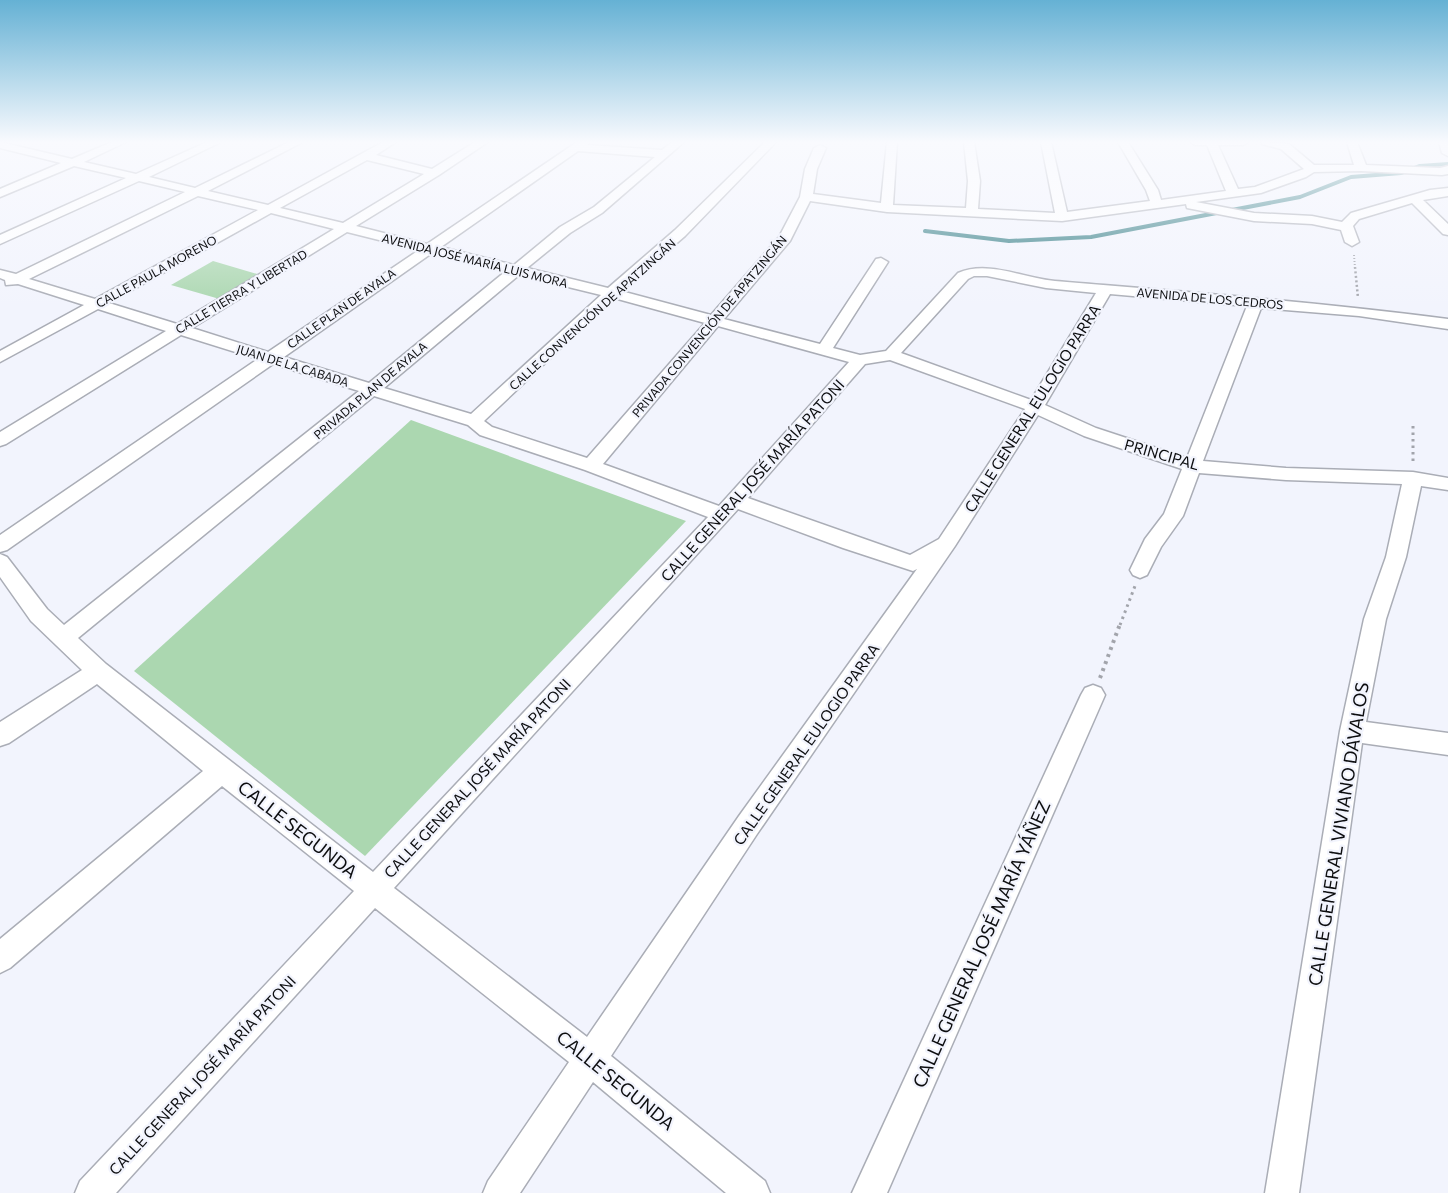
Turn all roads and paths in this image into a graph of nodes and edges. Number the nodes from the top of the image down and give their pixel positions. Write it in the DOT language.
graph roads {
  1 [pos="806,197"];
  2 [pos="92,198"];
  3 [pos="184,198"];
  4 [pos="221,198"];
  5 [pos="291,198"];
  6 [pos="394,198"];
  7 [pos="503,198"];
  8 [pos="613,198"];
  9 [pos="716,198"];
  10 [pos="811,198"];
  11 [pos="888,198"];
  12 [pos="973,198"];
  13 [pos="1058,198"];
  14 [pos="1155,198"];
  15 [pos="1203,198"];
  16 [pos="1422,198"];
  17 [pos="1416,199"];
  18 [pos="1179,202"];
  19 [pos="1157,205"];
  20 [pos="887,208"];
  21 [pos="270,209"];
  22 [pos="972,211"];
  23 [pos="1062,217"];
  24 [pos="1346,227"];
  25 [pos="344,228"];
  26 [pos="1448,231"];
  27 [pos="0,240"];
  28 [pos="1352,242"];
  29 [pos="428,248"];
  30 [pos="881,262"];
  31 [pos="1355,262"];
  32 [pos="517,271"];
  33 [pos="0,274"];
  34 [pos="17,279"];
  35 [pos="0,288"];
  36 [pos="1105,290"];
  37 [pos="611,293"];
  38 [pos="1256,302"];
  39 [pos="96,304"];
  40 [pos="1359,312"];
  41 [pos="713,320"];
  42 [pos="1448,324"];
  43 [pos="178,329"];
  44 [pos="824,350"];
  45 [pos="891,355"];
  46 [pos="0,356"];
  47 [pos="269,358"];
  48 [pos="860,360"];
  49 [pos="372,389"];
  50 [pos="1035,407"];
  51 [pos="474,421"];
  52 [pos="1413,426"];
  53 [pos="0,440"];
  54 [pos="591,466"];
  55 [pos="1193,466"];
  56 [pos="1413,478"];
  57 [pos="1448,484"];
  58 [pos="729,508"];
  59 [pos="948,541"];
  60 [pos="0,545"];
  61 [pos="0,562"];
  62 [pos="1140,570"];
  63 [pos="62,638"];
  64 [pos="98,671"];
  65 [pos="1093,695"];
  66 [pos="1352,732"];
  67 [pos="0,735"];
  68 [pos="1448,744"];
  69 [pos="222,771"];
  70 [pos="374,888"];
  71 [pos="0,958"];
  72 [pos="589,1058"];
  73 [pos="92,1193"];
  74 [pos="500,1193"];
  75 [pos="753,1193"];
  76 [pos="869,1193"];
  77 [pos="1282,1193"];
  1 -- 41 [label="street, PRIVADA CONVENCIÓN DE APATZINGÁN"];
  2 -- 27 [label="street"];
  3 -- 34 [label="street"];
  4 -- 21 [label="street, AVENIDA JOSÉ MARÍA LUIS MORA"];
  5 -- 21 [label="street, CALLE PAULA MORENO"];
  6 -- 25 [label="street, CALLE TIERRA Y LIBERTAD"];
  7 -- 29 [label="street, CALLE PLAN DE AYALA"];
  8 -- 32 [label="street, PRIVADA PLAN DE AYALA"];
  9 -- 37 [label="street, CALLE CONVENCIÓN DE APATZINGÁN"];
  10 -- 20 [label="street"];
  11 -- 20 [label="street"];
  12 -- 22 [label="street"];
  13 -- 23 [label="street"];
  14 -- 19 [label="street"];
  15 -- 18 [label="street"];
  16 -- 17 [label="street"];
  17 -- 24 [label="street"];
  17 -- 26 [label="street"];
  18 -- 19 [label="street"];
  18 -- 24 [label="street"];
  19 -- 23 [label="street"];
  20 -- 22 [label="street"];
  21 -- 25 [label="street, AVENIDA JOSÉ MARÍA LUIS MORA"];
  21 -- 39 [label="street, CALLE PAULA MORENO"];
  22 -- 23 [label="street"];
  24 -- 28 [label="street"];
  25 -- 29 [label="street, AVENIDA JOSÉ MARÍA LUIS MORA"];
  25 -- 43 [label="street, CALLE TIERRA Y LIBERTAD"];
  29 -- 32 [label="street, AVENIDA JOSÉ MARÍA LUIS MORA"];
  29 -- 47 [label="street, CALLE PLAN DE AYALA"];
  30 -- 44 [label="street"];
  31 -- 40 [label="path"];
  32 -- 37 [label="street, AVENIDA JOSÉ MARÍA LUIS MORA"];
  32 -- 49 [label="street, PRIVADA PLAN DE AYALA"];
  33 -- 34 [label="street, JUAN DE LA CABADA"];
  34 -- 35 [label="street"];
  34 -- 39 [label="street, JUAN DE LA CABADA"];
  36 -- 38 [label="street, AVENIDA DE LOS CEDROS"];
  36 -- 45 [label="street, AVENIDA DE LOS CEDROS"];
  36 -- 50 [label="street, CALLE GENERAL EULOGIO PARRA"];
  37 -- 41 [label="street, AVENIDA JOSÉ MARÍA LUIS MORA"];
  37 -- 51 [label="street, CALLE CONVENCIÓN DE APATZINGÁN"];
  38 -- 40 [label="street, AVENIDA DE LOS CEDROS"];
  38 -- 55 [label="street"];
  39 -- 43 [label="street, JUAN DE LA CABADA"];
  39 -- 46 [label="street, CALLE PAULA MORENO"];
  40 -- 42 [label="street, AVENIDA DE LOS CEDROS"];
  41 -- 44 [label="street, AVENIDA JOSÉ MARÍA LUIS MORA"];
  41 -- 54 [label="street, PRIVADA CONVENCIÓN DE APATZINGÁN"];
  43 -- 47 [label="street, JUAN DE LA CABADA"];
  43 -- 53 [label="street, CALLE TIERRA Y LIBERTAD"];
  44 -- 48 [label="street, AVENIDA JOSÉ MARÍA LUIS MORA"];
  45 -- 48 [label="street, AVENIDA JOSÉ MARÍA LUIS MORA"];
  45 -- 50 [label="street, PRINCIPAL"];
  47 -- 49 [label="street, JUAN DE LA CABADA"];
  47 -- 60 [label="street, CALLE PLAN DE AYALA"];
  48 -- 58 [label="street, CALLE GENERAL JOSÉ MARÍA PATONI"];
  49 -- 51 [label="street, JUAN DE LA CABADA"];
  49 -- 63 [label="street, PRIVADA PLAN DE AYALA"];
  50 -- 55 [label="street, PRINCIPAL"];
  50 -- 59 [label="street, CALLE GENERAL EULOGIO PARRA"];
  51 -- 54 [label="street, JUAN DE LA CABADA"];
  52 -- 56 [label="path"];
  54 -- 58 [label="street, JUAN DE LA CABADA"];
  55 -- 56 [label="street, PRINCIPAL"];
  55 -- 62 [label="street"];
  56 -- 57 [label="street, PRINCIPAL"];
  56 -- 66 [label="street, CALLE GENERAL VIVIANO DÁVALOS"];
  58 -- 59 [label="street, JUAN DE LA CABADA"];
  58 -- 70 [label="street, CALLE GENERAL JOSÉ MARÍA PATONI"];
  59 -- 72 [label="street, CALLE GENERAL EULOGIO PARRA"];
  61 -- 63 [label="street, CALLE SEGUNDA"];
  62 -- 65 [label="path"];
  63 -- 64 [label="street, CALLE SEGUNDA"];
  64 -- 67 [label="street"];
  64 -- 69 [label="street, CALLE SEGUNDA"];
  65 -- 76 [label="street, CALLE GENERAL JOSÉ MARÍA YÁÑEZ"];
  66 -- 68 [label="street"];
  66 -- 77 [label="street, CALLE GENERAL VIVIANO DÁVALOS"];
  69 -- 70 [label="street, CALLE SEGUNDA"];
  69 -- 71 [label="street"];
  70 -- 72 [label="street, CALLE SEGUNDA"];
  70 -- 73 [label="street, CALLE GENERAL JOSÉ MARÍA PATONI"];
  72 -- 74 [label="street, CALLE GENERAL EULOGIO PARRA"];
  72 -- 75 [label="street, CALLE SEGUNDA"];
}
